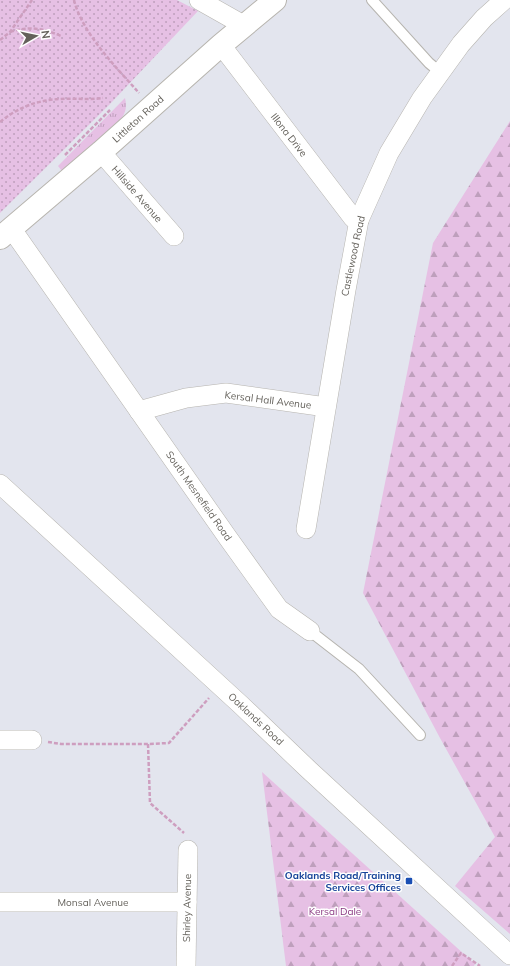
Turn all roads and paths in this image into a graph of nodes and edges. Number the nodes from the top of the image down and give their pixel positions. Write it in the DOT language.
graph roads {
  1 [pos="32,0"];
  2 [pos="74,0"];
  3 [pos="199,0"];
  4 [pos="275,0"];
  5 [pos="372,0"];
  6 [pos="504,0"];
  7 [pos="245,26"];
  8 [pos="10,32"];
  9 [pos="61,36"];
  10 [pos="0,40"];
  11 [pos="221,45"];
  12 [pos="440,72"];
  13 [pos="103,98"];
  14 [pos="151,106"];
  15 [pos="0,122"];
  16 [pos="101,152"];
  17 [pos="359,220"];
  18 [pos="6,233"];
  19 [pos="174,236"];
  20 [pos="326,407"];
  21 [pos="139,411"];
  22 [pos="0,484"];
  23 [pos="306,529"];
  24 [pos="310,630"];
  25 [pos="220,685"];
  26 [pos="420,735"];
  27 [pos="0,740"];
  28 [pos="32,740"];
  29 [pos="148,744"];
  30 [pos="188,850"];
  31 [pos="0,902"];
  32 [pos="187,902"];
  33 [pos="510,955"];
  34 [pos="186,966"];
  35 [pos="452,966"];
  36 [pos="480,966"];
  1 -- 8 [label="path"];
  2 -- 14 [label="path"];
  3 -- 7 [label="street"];
  4 -- 7 [label="street, Littleton Road"];
  5 -- 12 [label="lane"];
  6 -- 12 [label="street, Castlewood Road"];
  7 -- 11 [label="street, Littleton Road"];
  8 -- 9 [label="path"];
  8 -- 10 [label="path"];
  11 -- 14 [label="street, Littleton Road"];
  11 -- 17 [label="street, Illona Drive"];
  12 -- 17 [label="street, Castlewood Road"];
  13 -- 15 [label="path"];
  14 -- 16 [label="street, Littleton Road"];
  16 -- 18 [label="street, Littleton Road"];
  16 -- 19 [label="street, Hillside Avenue"];
  17 -- 20 [label="street, Castlewood Road"];
  18 -- 21 [label="street, South Mesnefield Road"];
  20 -- 21 [label="street, Kersal Hall Avenue"];
  20 -- 23 [label="street, Castlewood Road"];
  21 -- 24 [label="street, South Mesnefield Road"];
  22 -- 25 [label="street, Oaklands Road"];
  24 -- 26 [label="lane, South Mesnefield Road"];
  25 -- 29 [label="path"];
  25 -- 33 [label="street, Oaklands Road"];
  27 -- 28 [label="street"];
  28 -- 29 [label="path"];
  29 -- 30 [label="path"];
  30 -- 32 [label="street, Shirley Avenue"];
  31 -- 32 [label="street, Monsal Avenue"];
  32 -- 34 [label="street, Shirley Avenue"];
  35 -- 36 [label="path"];
}
